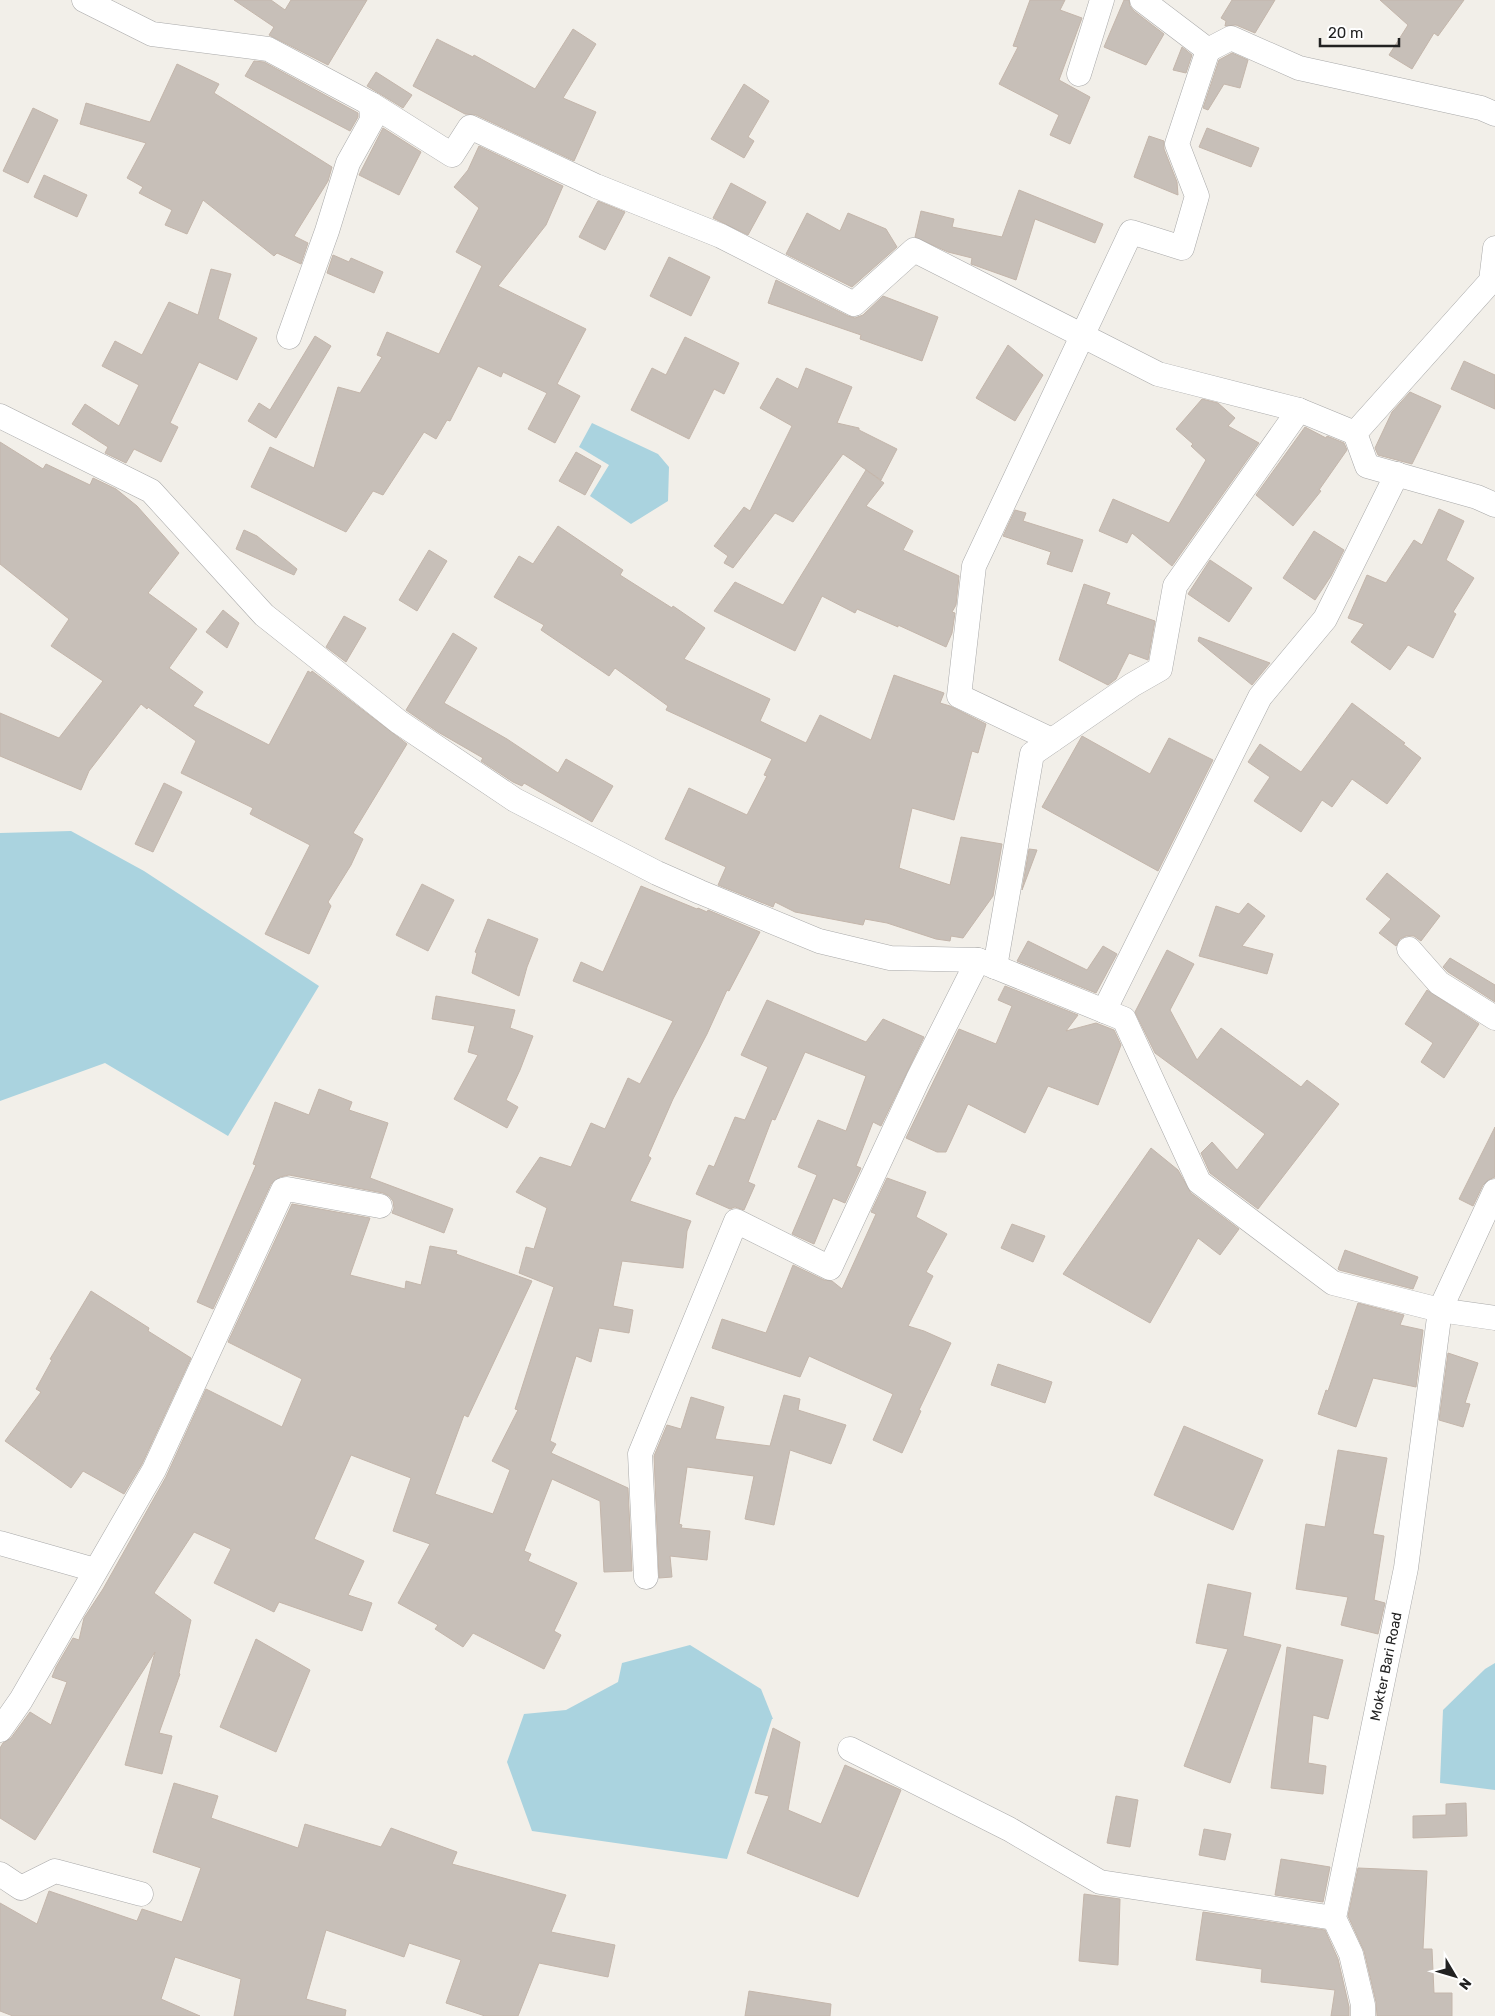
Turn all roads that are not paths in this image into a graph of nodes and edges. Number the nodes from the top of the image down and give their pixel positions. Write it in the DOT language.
graph roads {
  1 [pos="84,0"];
  2 [pos="1102,0"];
  3 [pos="1142,0"];
  4 [pos="1208,50"];
  5 [pos="1079,74"];
  6 [pos="371,104"];
  7 [pos="1495,114"];
  8 [pos="1495,248"];
  9 [pos="1082,336"];
  10 [pos="290,337"];
  11 [pos="1299,410"];
  12 [pos="0,416"];
  13 [pos="1355,433"];
  14 [pos="1397,474"];
  15 [pos="1495,505"];
  16 [pos="1052,740"];
  17 [pos="1409,949"];
  18 [pos="986,964"];
  19 [pos="1104,1011"];
  20 [pos="1495,1018"];
  21 [pos="1495,1191"];
  22 [pos="380,1206"];
  23 [pos="1440,1310"];
  24 [pos="1495,1318"];
  25 [pos="0,1543"];
  26 [pos="95,1570"];
  27 [pos="646,1577"];
  28 [pos="0,1730"];
  29 [pos="850,1749"];
  30 [pos="0,1874"];
  31 [pos="141,1894"];
  32 [pos="1334,1918"];
  33 [pos="1363,2016"];
  1 -- 6 [label="street"];
  2 -- 5 [label="street"];
  3 -- 4 [label="street"];
  4 -- 7 [label="street"];
  4 -- 9 [label="street"];
  6 -- 9 [label="street"];
  6 -- 10 [label="street"];
  8 -- 13 [label="street"];
  9 -- 11 [label="street"];
  9 -- 16 [label="street"];
  11 -- 13 [label="street"];
  11 -- 16 [label="street"];
  12 -- 18 [label="street"];
  13 -- 14 [label="street"];
  14 -- 15 [label="street"];
  14 -- 19 [label="street"];
  16 -- 18 [label="street"];
  17 -- 20 [label="street"];
  18 -- 19 [label="street"];
  18 -- 27 [label="street"];
  19 -- 23 [label="street"];
  21 -- 23 [label="street, Mokter Bari Road"];
  22 -- 26 [label="street"];
  23 -- 24 [label="street"];
  23 -- 32 [label="street, Mokter Bari Road"];
  25 -- 26 [label="street"];
  26 -- 28 [label="street"];
  29 -- 32 [label="street"];
  30 -- 31 [label="street"];
  32 -- 33 [label="street"];
}
